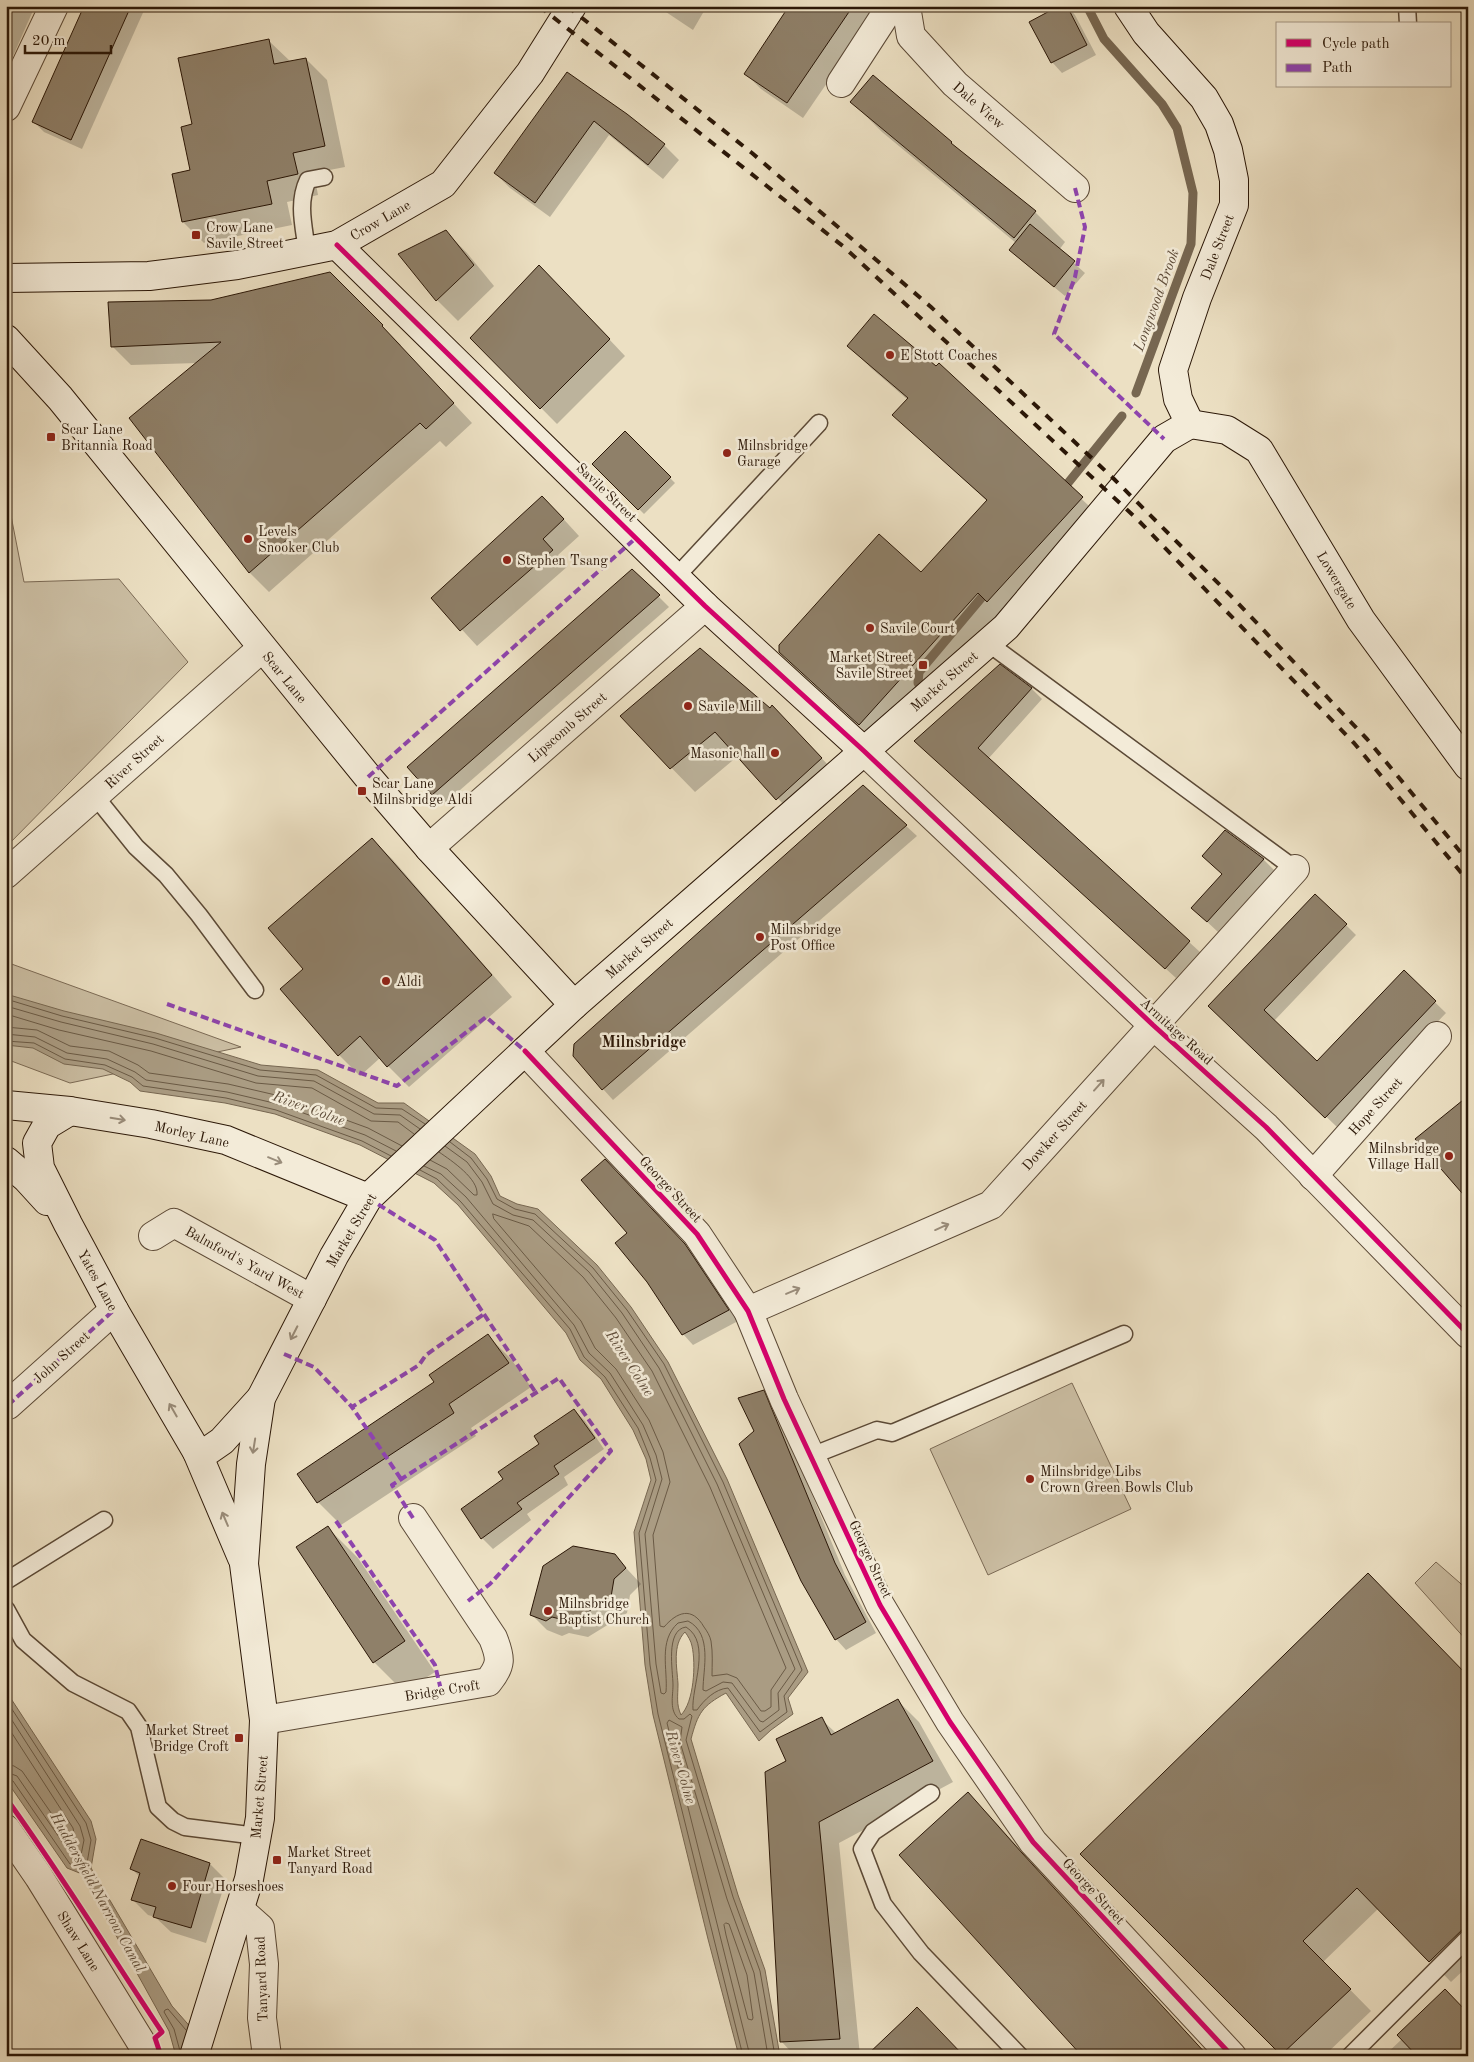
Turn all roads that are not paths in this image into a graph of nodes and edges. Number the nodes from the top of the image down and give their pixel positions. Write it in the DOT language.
graph roads {
  1 [pos="54,6"];
  2 [pos="572,6"];
  3 [pos="891,6"];
  4 [pos="906,6"];
  5 [pos="1128,6"];
  6 [pos="1407,6"];
  7 [pos="1408,22"];
  8 [pos="841,83"];
  9 [pos="6,107"];
  10 [pos="324,177"];
  11 [pos="1076,188"];
  12 [pos="337,245"];
  13 [pos="307,251"];
  14 [pos="6,278"];
  15 [pos="6,340"];
  16 [pos="819,423"];
  17 [pos="1190,424"];
  18 [pos="676,577"];
  19 [pos="705,606"];
  20 [pos="988,643"];
  21 [pos="262,648"];
  22 [pos="864,751"];
  23 [pos="1468,766"];
  24 [pos="95,796"];
  25 [pos="429,848"];
  26 [pos="1295,869"];
  27 [pos="6,874"];
  28 [pos="255,990"];
  29 [pos="574,1006"];
  30 [pos="1153,1025"];
  31 [pos="1437,1036"];
  32 [pos="526,1051"];
  33 [pos="6,1105"];
  34 [pos="70,1111"];
  35 [pos="6,1161"];
  36 [pos="1313,1176"];
  37 [pos="373,1193"];
  38 [pos="68,1224"];
  39 [pos="153,1236"];
  40 [pos="312,1299"];
  41 [pos="114,1310"];
  42 [pos="748,1311"];
  43 [pos="1124,1334"];
  44 [pos="1468,1334"];
  45 [pos="261,1398"];
  46 [pos="8,1404"];
  47 [pos="197,1452"];
  48 [pos="811,1456"];
  49 [pos="413,1518"];
  50 [pos="104,1520"];
  51 [pos="244,1564"];
  52 [pos="6,1581"];
  53 [pos="6,1610"];
  54 [pos="264,1720"];
  55 [pos="931,1793"];
  56 [pos="6,1829"];
  57 [pos="257,1836"];
  58 [pos="240,1910"];
  59 [pos="1468,1938"];
  60 [pos="148,2056"];
  61 [pos="194,2056"];
  62 [pos="266,2056"];
  63 [pos="1020,2056"];
  64 [pos="1232,2056"];
  65 [pos="1350,2056"];
  1 -- 9 [label="street"];
  2 -- 12 [label="street, Crow Lane"];
  3 -- 8 [label="street"];
  4 -- 11 [label="street, Dale View"];
  5 -- 17 [label="street, Dale Street"];
  6 -- 7 [label="lane"];
  10 -- 13 [label="lane"];
  12 -- 13 [label="street, Crow Lane"];
  12 -- 18 [label="street, Savile Street"];
  13 -- 14 [label="street, Crow Lane"];
  15 -- 21 [label="street, Scar Lane"];
  16 -- 18 [label="lane"];
  17 -- 20 [label="street, Market Street"];
  17 -- 23 [label="street, Lowergate"];
  18 -- 19 [label="street, Savile Street"];
  19 -- 22 [label="street, Savile Street"];
  19 -- 25 [label="street, Lipscomb Street"];
  20 -- 22 [label="street, Market Street"];
  20 -- 26 [label="lane"];
  21 -- 24 [label="street, River Street"];
  21 -- 25 [label="street, Scar Lane"];
  22 -- 29 [label="street, Market Street"];
  22 -- 30 [label="street, Armitage Road"];
  24 -- 27 [label="street, River Street"];
  24 -- 28 [label="lane"];
  25 -- 29 [label="street, Scar Lane"];
  26 -- 30 [label="street, Dowker Street"];
  29 -- 32 [label="street, Market Street"];
  30 -- 36 [label="street, Armitage Road"];
  42 -- 30 [label="street, Dowker Street, one-way"];
  31 -- 36 [label="street, Hope Street"];
  32 -- 37 [label="street, Market Street"];
  32 -- 42 [label="street, George Street"];
  33 -- 34 [label="street, Morley Lane"];
  34 -- 37 [label="street, Morley Lane, one-way"];
  34 -- 38 [label="street, Yates Lane"];
  35 -- 38 [label="street"];
  36 -- 44 [label="street, Armitage Road"];
  37 -- 40 [label="street, Market Street"];
  38 -- 41 [label="street, Yates Lane"];
  39 -- 40 [label="street, Balmford's Yard West"];
  40 -- 45 [label="street, Market Street, one-way"];
  41 -- 46 [label="street, John Street"];
  47 -- 41 [label="street, Yates Lane, one-way"];
  42 -- 48 [label="street, George Street"];
  43 -- 48 [label="lane"];
  45 -- 47 [label="street"];
  45 -- 51 [label="street, Market Street, one-way"];
  51 -- 47 [label="street, Market Street, one-way"];
  48 -- 64 [label="street, George Street"];
  49 -- 54 [label="street, Bridge Croft"];
  50 -- 52 [label="lane"];
  51 -- 54 [label="street, Market Street"];
  53 -- 57 [label="lane"];
  54 -- 57 [label="street, Market Street"];
  55 -- 63 [label="lane"];
  56 -- 60 [label="street, Shaw Lane"];
  57 -- 58 [label="street, Market Street"];
  58 -- 61 [label="street, Market Street"];
  58 -- 62 [label="street, Tanyard Road"];
  59 -- 65 [label="lane"];
}
